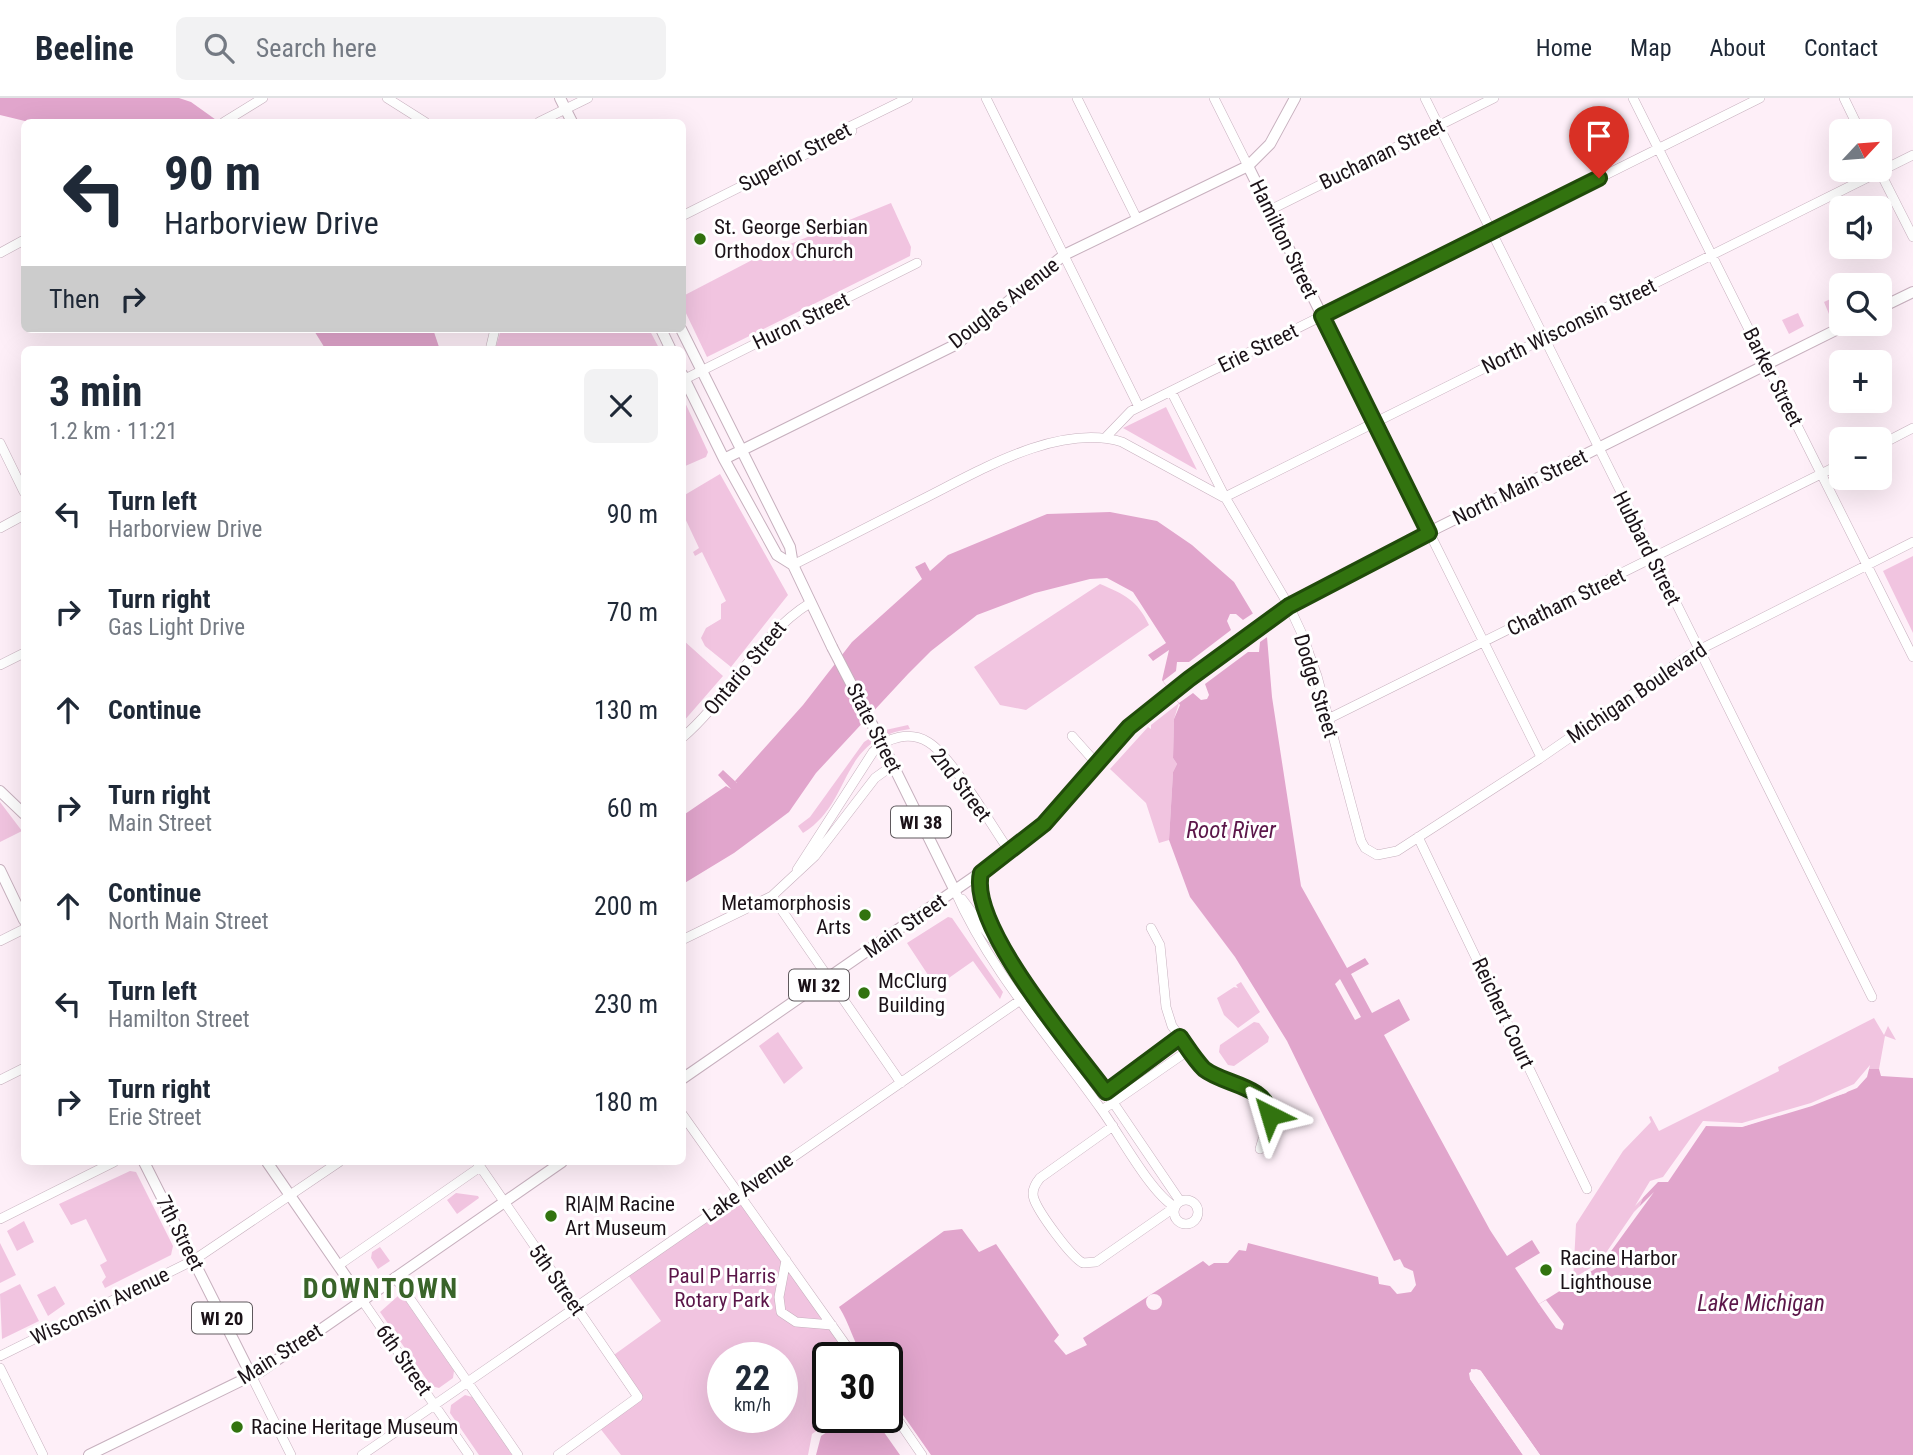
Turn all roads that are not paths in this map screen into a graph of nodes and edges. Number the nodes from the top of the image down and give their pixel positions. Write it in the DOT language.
graph roads {
  1 [pos="262,98"];
  2 [pos="388,98"];
  3 [pos="559,98"];
  4 [pos="588,98"];
  5 [pos="908,98"];
  6 [pos="986,98"];
  7 [pos="1077,98"];
  8 [pos="1213,98"];
  9 [pos="1295,98"];
  10 [pos="1425,98"];
  11 [pos="1494,98"];
  12 [pos="1633,98"];
  13 [pos="1760,98"];
  14 [pos="1844,98"];
  15 [pos="565,109"];
  16 [pos="230,119"];
  17 [pos="420,119"];
  18 [pos="545,119"];
  19 [pos="570,119"];
  20 [pos="1854,119"];
  21 [pos="1438,126"];
  22 [pos="1659,149"];
  23 [pos="1913,155"];
  24 [pos="1892,165"];
  25 [pos="1248,166"];
  26 [pos="1856,182"];
  27 [pos="1886,182"];
  28 [pos="1270,210"];
  29 [pos="686,213"];
  30 [pos="1137,219"];
  31 [pos="1490,232"];
  32 [pos="1913,237"];
  33 [pos="21,242"];
  34 [pos="0,253"];
  35 [pos="1064,255"];
  36 [pos="1712,255"];
  37 [pos="917,263"];
  38 [pos="1913,292"];
  39 [pos="1892,302"];
  40 [pos="1322,316"];
  41 [pos="683,333"];
  42 [pos="1829,333"];
  43 [pos="1543,339"];
  44 [pos="1767,364"];
  45 [pos="701,371"];
  46 [pos="686,375"];
  47 [pos="686,380"];
  48 [pos="1171,391"];
  49 [pos="1139,407"];
  50 [pos="1375,422"];
  51 [pos="1913,429"];
  52 [pos="1106,437"];
  53 [pos="1892,439"];
  54 [pos="0,443"];
  55 [pos="1598,449"];
  56 [pos="741,451"];
  57 [pos="724,459"];
  58 [pos="1829,470"];
  59 [pos="1821,474"];
  60 [pos="21,486"];
  61 [pos="1225,497"];
  62 [pos="21,518"];
  63 [pos="0,528"];
  64 [pos="1429,533"];
  65 [pos="1913,542"];
  66 [pos="1652,559"];
  67 [pos="793,565"];
  68 [pos="1867,565"];
  69 [pos="810,603"];
  70 [pos="1289,606"];
  71 [pos="1484,642"];
  72 [pos="1698,650"];
  73 [pos="21,654"];
  74 [pos="1913,657"];
  75 [pos="0,665"];
  76 [pos="1170,694"];
  77 [pos="1328,719"];
  78 [pos="686,734"];
  79 [pos="1072,736"];
  80 [pos="1541,758"];
  81 [pos="1097,764"];
  82 [pos="893,765"];
  83 [pos="0,791"];
  84 [pos="21,811"];
  85 [pos="1418,837"];
  86 [pos="1010,852"];
  87 [pos="1371,852"];
  88 [pos="0,870"];
  89 [pos="797,870"];
  90 [pos="981,873"];
  91 [pos="955,891"];
  92 [pos="772,895"];
  93 [pos="21,914"];
  94 [pos="1151,928"];
  95 [pos="21,930"];
  96 [pos="686,938"];
  97 [pos="0,941"];
  98 [pos="1004,952"];
  99 [pos="829,978"];
  100 [pos="1032,992"];
  101 [pos="1872,997"];
  102 [pos="1021,999"];
  103 [pos="1180,1037"];
  104 [pos="1189,1050"];
  105 [pos="21,1070"];
  106 [pos="686,1076"];
  107 [pos="0,1080"];
  108 [pos="901,1083"];
  109 [pos="1106,1092"];
  110 [pos="1095,1100"];
  111 [pos="1113,1102"];
  112 [pos="1102,1110"];
  113 [pos="686,1120"];
  114 [pos="1113,1126"];
  115 [pos="1260,1149"];
  116 [pos="108,1165"];
  117 [pos="146,1165"];
  118 [pos="269,1165"];
  119 [pos="335,1165"];
  120 [pos="479,1165"];
  121 [pos="558,1165"];
  122 [pos="1587,1189"];
  123 [pos="739,1193"];
  124 [pos="291,1196"];
  125 [pos="504,1202"];
  126 [pos="1178,1204"];
  127 [pos="0,1219"];
  128 [pos="786,1259"];
  129 [pos="194,1260"];
  130 [pos="339,1265"];
  131 [pos="395,1277"];
  132 [pos="362,1300"];
  133 [pos="576,1307"];
  134 [pos="832,1325"];
  135 [pos="844,1342"];
  136 [pos="0,1356"];
  137 [pos="0,1368"];
  138 [pos="251,1375"];
  139 [pos="468,1381"];
  140 [pos="435,1404"];
  141 [pos="903,1427"];
  142 [pos="43,1455"];
  143 [pos="89,1455"];
  144 [pos="291,1455"];
  145 [pos="362,1455"];
  146 [pos="469,1455"];
  147 [pos="518,1455"];
  148 [pos="558,1455"];
  149 [pos="922,1455"];
  1 -- 16 [label="street"];
  2 -- 17 [label="street"];
  3 -- 15 [label="main road"];
  4 -- 15 [label="street"];
  5 -- 29 [label="street, Superior Street"];
  6 -- 35 [label="street"];
  7 -- 30 [label="street"];
  8 -- 25 [label="street, Hamilton Street"];
  9 -- 25 [label="main road, Douglas Avenue"];
  10 -- 21 [label="street, Hubbard Street"];
  11 -- 21 [label="street, Buchanan Street"];
  12 -- 22 [label="street, Barker Street"];
  13 -- 22 [label="street, Erie Street"];
  14 -- 20 [label="street"];
  15 -- 18 [label="street"];
  15 -- 19 [label="main road"];
  21 -- 28 [label="street, Buchanan Street"];
  21 -- 31 [label="street, Hubbard Street"];
  22 -- 31 [label="street, Erie Street"];
  22 -- 36 [label="street, Barker Street"];
  23 -- 24 [label="street, North Wisconsin Street"];
  25 -- 28 [label="main road, Hamilton Street"];
  25 -- 30 [label="main road, Douglas Avenue"];
  26 -- 36 [label="street, North Wisconsin Street"];
  27 -- 32 [label="street"];
  28 -- 40 [label="main road, Hamilton Street"];
  30 -- 35 [label="main road, Douglas Avenue"];
  31 -- 40 [label="street, Erie Street"];
  31 -- 43 [label="street, Hubbard Street"];
  33 -- 34 [label="street"];
  35 -- 49 [label="street"];
  35 -- 56 [label="main road, Douglas Avenue"];
  36 -- 43 [label="street, North Wisconsin Street"];
  36 -- 44 [label="street, Barker Street"];
  37 -- 45 [label="street, Huron Street"];
  38 -- 39 [label="main road"];
  40 -- 48 [label="street, Erie Street"];
  40 -- 50 [label="main road, Hamilton Street"];
  41 -- 45 [label="main road, State Street / WI 38"];
  42 -- 44 [label="main road, North Main Street"];
  43 -- 50 [label="street, North Wisconsin Street"];
  43 -- 55 [label="street, Hubbard Street"];
  44 -- 55 [label="main road, North Main Street"];
  44 -- 59 [label="street, Barker Street"];
  45 -- 46 [label="street, Huron Street"];
  45 -- 56 [label="main road, State Street / WI 38"];
  47 -- 57 [label="main road, State Street / WI 38"];
  48 -- 49 [label="street, Erie Street"];
  48 -- 61 [label="street, Dodge Street"];
  49 -- 52 [label="street, Erie Street"];
  50 -- 61 [label="street, North Wisconsin Street"];
  50 -- 64 [label="main road, Hamilton Street"];
  51 -- 53 [label="street"];
  52 -- 61 [label="street"];
  52 -- 67 [label="street"];
  54 -- 60 [label="street"];
  55 -- 64 [label="main road, North Main Street"];
  55 -- 66 [label="street, Hubbard Street"];
  56 -- 57 [label="main road, Douglas Avenue"];
  56 -- 67 [label="main road, State Street / WI 38"];
  57 -- 67 [label="main road, State Street / WI 38"];
  58 -- 59 [label="street, Chatham Street"];
  59 -- 66 [label="street, Chatham Street"];
  59 -- 68 [label="street, Barker Street"];
  61 -- 70 [label="street, Dodge Street"];
  62 -- 63 [label="street"];
  64 -- 70 [label="main road, North Main Street / WI 32"];
  64 -- 71 [label="street, Hamilton Street"];
  65 -- 68 [label="street, Michigan Boulevard"];
  66 -- 71 [label="street, Chatham Street"];
  66 -- 72 [label="street, Hubbard Street"];
  67 -- 69 [label="main road, State Street / WI 38"];
  68 -- 72 [label="street, Michigan Boulevard"];
  68 -- 74 [label="street, Barker Street"];
  69 -- 78 [label="street, Ontario Street"];
  69 -- 82 [label="main road, State Street / WI 38, bridge"];
  70 -- 76 [label="main road, North Main Street / WI 32"];
  70 -- 77 [label="street, Dodge Street"];
  71 -- 77 [label="street, Chatham Street"];
  71 -- 80 [label="street, Hamilton Street"];
  72 -- 80 [label="street, Michigan Boulevard"];
  72 -- 101 [label="street, Hubbard Street"];
  73 -- 75 [label="street"];
  76 -- 81 [label="main road, Main Street / WI 32"];
  77 -- 87 [label="street, Dodge Street"];
  79 -- 81 [label="street"];
  80 -- 85 [label="street, Michigan Boulevard"];
  81 -- 86 [label="main road, Main Street / WI 32"];
  82 -- 89 [label="street"];
  82 -- 91 [label="main road, State Street / WI 38"];
  83 -- 84 [label="main road"];
  85 -- 87 [label="street, Michigan Boulevard"];
  85 -- 122 [label="street, Reichert Court"];
  86 -- 89 [label="street, 2nd Street"];
  86 -- 90 [label="main road, Main Street / WI 32"];
  88 -- 93 [label="main road"];
  89 -- 92 [label="street"];
  90 -- 91 [label="main road, Main Street / WI 32"];
  90 -- 98 [label="main road"];
  91 -- 98 [label="street"];
  91 -- 99 [label="main road, Main Street / WI 32"];
  91 -- 102 [label="street"];
  92 -- 96 [label="street"];
  92 -- 99 [label="street"];
  94 -- 103 [label="street"];
  95 -- 97 [label="street"];
  98 -- 100 [label="street"];
  99 -- 106 [label="main road, Main Street / WI 32"];
  99 -- 108 [label="street"];
  100 -- 102 [label="street, Lake Avenue"];
  100 -- 109 [label="street"];
  102 -- 108 [label="street, Lake Avenue"];
  102 -- 110 [label="street"];
  103 -- 104 [label="street"];
  103 -- 109 [label="street"];
  104 -- 111 [label="street"];
  104 -- 115 [label="street"];
  105 -- 107 [label="street"];
  108 -- 123 [label="street, Lake Avenue"];
  109 -- 110 [label="street"];
  109 -- 111 [label="street"];
  110 -- 112 [label="street"];
  111 -- 112 [label="street"];
  111 -- 126 [label="street"];
  112 -- 114 [label="street"];
  113 -- 123 [label="street"];
  114 -- 126 [label="street"];
  114 -- 126 [label="street"];
  116 -- 127 [label="street"];
  117 -- 129 [label="main road, 7th Street / WI 20"];
  118 -- 124 [label="main road, 6th Street"];
  119 -- 124 [label="street, Wisconsin Avenue"];
  120 -- 125 [label="street, 5th Street"];
  120 -- 130 [label="street"];
  121 -- 125 [label="main road, Main Street"];
  123 -- 128 [label="street"];
  123 -- 133 [label="street, Lake Avenue"];
  124 -- 129 [label="street, Wisconsin Avenue"];
  124 -- 130 [label="main road, 6th Street"];
  125 -- 131 [label="main road, Main Street"];
  125 -- 133 [label="street, 5th Street"];
  128 -- 134 [label="street"];
  128 -- 134 [label="street"];
  129 -- 136 [label="street, Wisconsin Avenue"];
  129 -- 138 [label="main road, 7th Street / WI 20"];
  130 -- 132 [label="main road, 6th Street"];
  131 -- 132 [label="main road, Main Street"];
  131 -- 139 [label="street"];
  132 -- 138 [label="main road, Main Street"];
  132 -- 140 [label="street, 6th Street"];
  133 -- 139 [label="street, Lake Avenue"];
  133 -- 148 [label="street, 5th Street"];
  134 -- 135 [label="street"];
  137 -- 142 [label="street"];
  138 -- 143 [label="main road, Main Street"];
  138 -- 144 [label="street, 7th Street"];
  139 -- 140 [label="street, Lake Avenue"];
  139 -- 147 [label="street"];
  140 -- 145 [label="street, Lake Avenue"];
  140 -- 146 [label="street, 6th Street"];
  141 -- 149 [label="street"];
}
